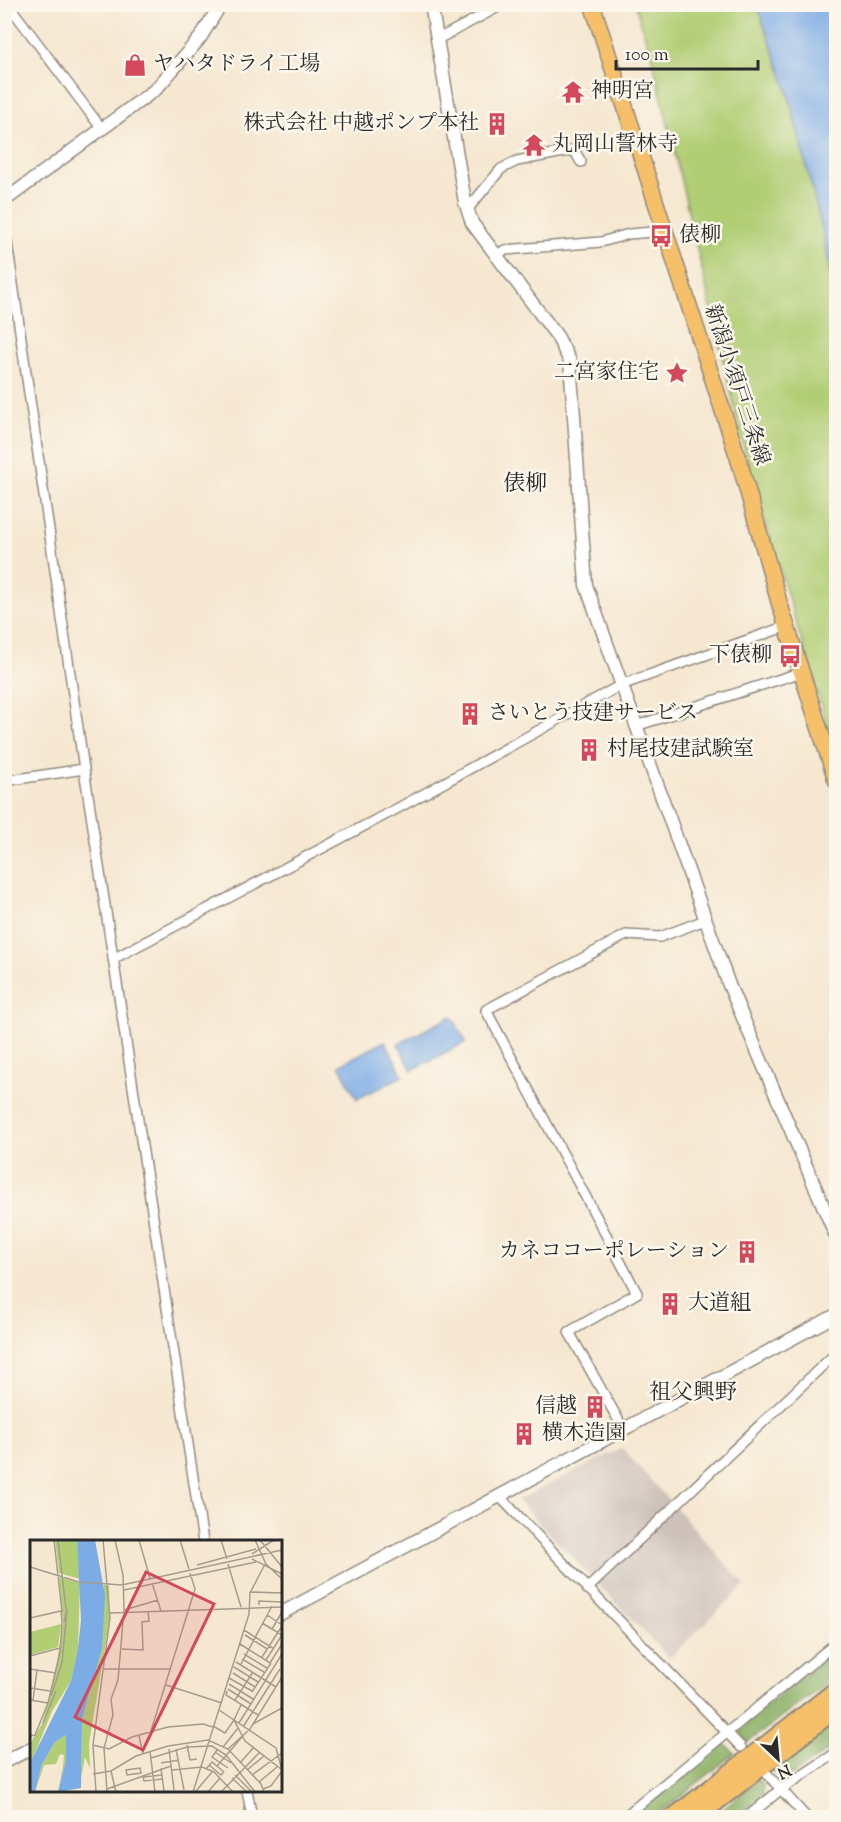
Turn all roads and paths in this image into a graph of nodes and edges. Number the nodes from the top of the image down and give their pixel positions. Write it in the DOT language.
graph roads {
  1 [pos="8,4"];
  2 [pos="221,4"];
  3 [pos="431,4"];
  4 [pos="504,4"];
  5 [pos="592,4"];
  6 [pos="436,40"];
  7 [pos="102,129"];
  8 [pos="581,162"];
  9 [pos="4,201"];
  10 [pos="467,210"];
  11 [pos="4,222"];
  12 [pos="664,231"];
  13 [pos="495,256"];
  14 [pos="787,626"];
  15 [pos="802,672"];
  16 [pos="621,685"];
  17 [pos="636,726"];
  18 [pos="84,768"];
  19 [pos="837,780"];
  20 [pos="4,781"];
  21 [pos="705,920"];
  22 [pos="113,958"];
  23 [pos="837,1236"];
  24 [pos="837,1315"];
  25 [pos="837,1353"];
  26 [pos="624,1430"];
  27 [pos="501,1498"];
  28 [pos="203,1540"];
  29 [pos="587,1589"];
  30 [pos="282,1613"];
  31 [pos="837,1643"];
  32 [pos="837,1690"];
  33 [pos="837,1709"];
  34 [pos="726,1733"];
  35 [pos="741,1747"];
  36 [pos="30,1749"];
  37 [pos="837,1753"];
  38 [pos="4,1762"];
  39 [pos="768,1775"];
  40 [pos="780,1790"];
  41 [pos="247,1792"];
  42 [pos="252,1818"];
  43 [pos="623,1818"];
  44 [pos="672,1818"];
  45 [pos="696,1818"];
  46 [pos="746,1818"];
  47 [pos="807,1818"];
  1 -- 7 [label="street"];
  2 -- 7 [label="street"];
  3 -- 6 [label="street"];
  4 -- 6 [label="street"];
  5 -- 12 [label="main road, 新潟小須戸三条線"];
  6 -- 10 [label="street"];
  7 -- 9 [label="street"];
  8 -- 10 [label="street"];
  10 -- 13 [label="street"];
  11 -- 18 [label="street"];
  12 -- 13 [label="street"];
  12 -- 14 [label="main road, 新潟小須戸三条線"];
  13 -- 16 [label="street"];
  14 -- 15 [label="main road, 新潟小須戸三条線"];
  14 -- 16 [label="street"];
  15 -- 17 [label="street"];
  15 -- 19 [label="main road, 新潟小須戸三条線"];
  16 -- 17 [label="street"];
  16 -- 22 [label="street"];
  17 -- 21 [label="street"];
  18 -- 20 [label="street"];
  18 -- 22 [label="street"];
  21 -- 23 [label="street"];
  21 -- 26 [label="street"];
  22 -- 28 [label="street"];
  24 -- 26 [label="street"];
  25 -- 29 [label="street"];
  26 -- 27 [label="street"];
  27 -- 29 [label="street"];
  27 -- 30 [label="street"];
  29 -- 34 [label="street"];
  31 -- 34 [label="street"];
  32 -- 44 [label="highway"];
  33 -- 45 [label="highway"];
  34 -- 35 [label="street"];
  34 -- 43 [label="street"];
  36 -- 38 [label="street"];
  37 -- 40 [label="street"];
  39 -- 40 [label="street"];
  40 -- 46 [label="street"];
  40 -- 47 [label="street"];
  41 -- 42 [label="street"];
}
